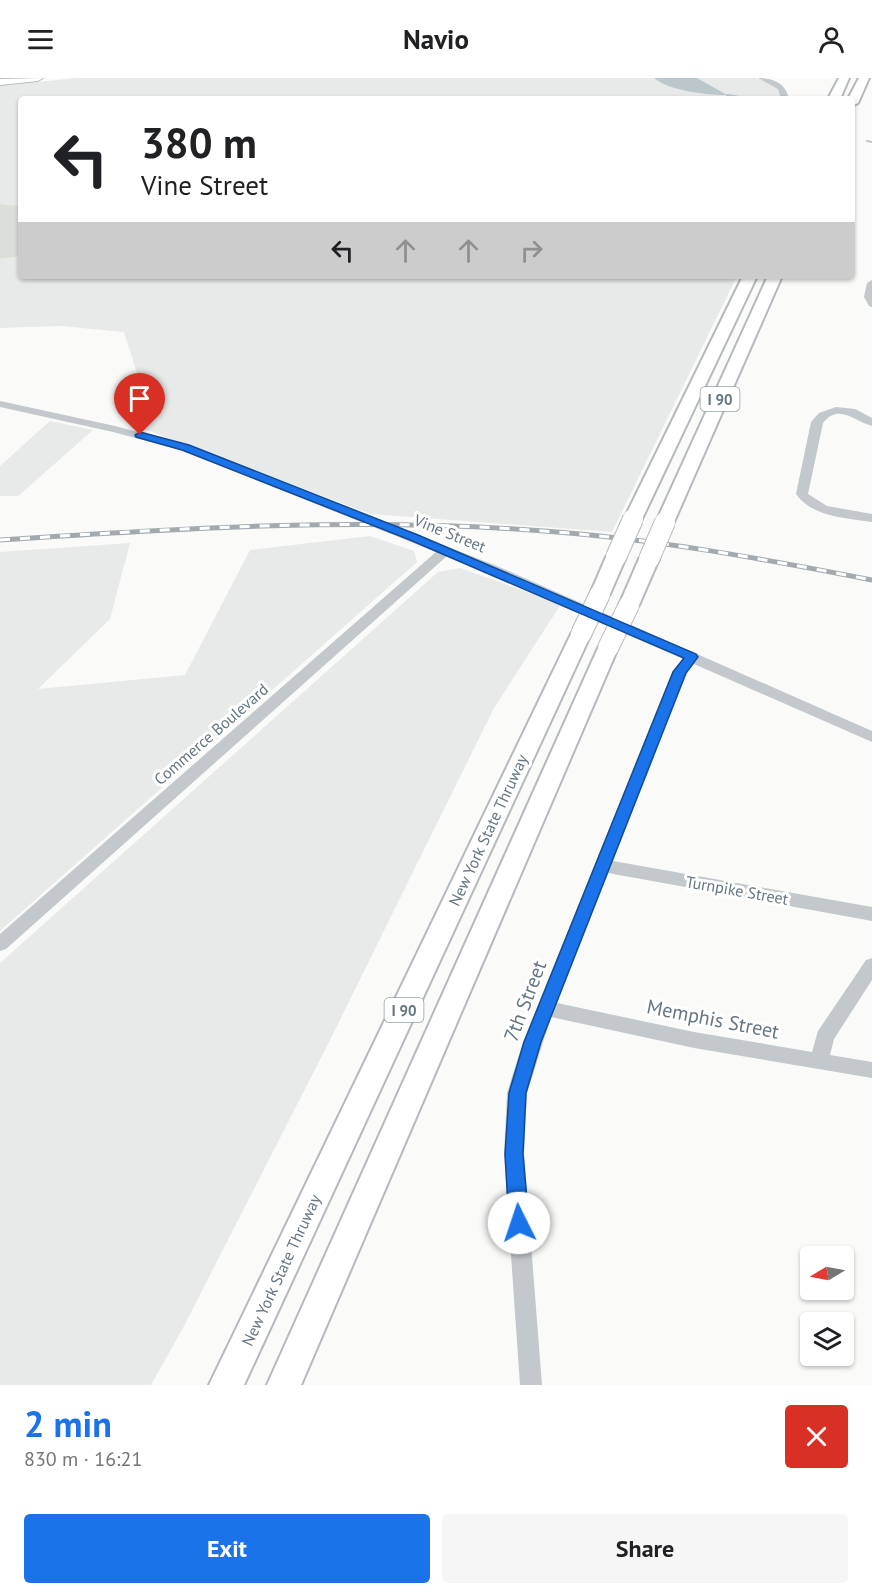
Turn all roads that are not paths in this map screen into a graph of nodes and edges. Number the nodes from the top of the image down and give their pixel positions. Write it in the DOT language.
graph roads {
  1 [pos="38,78"];
  2 [pos="762,78"];
  3 [pos="844,78"];
  4 [pos="864,78"];
  5 [pos="0,82"];
  6 [pos="785,96"];
  7 [pos="835,96"];
  8 [pos="855,97"];
  9 [pos="749,279"];
  10 [pos="774,279"];
  11 [pos="872,283"];
  12 [pos="872,304"];
  13 [pos="0,404"];
  14 [pos="872,423"];
  15 [pos="872,519"];
  16 [pos="446,550"];
  17 [pos="692,657"];
  18 [pos="872,737"];
  19 [pos="603,866"];
  20 [pos="872,914"];
  21 [pos="0,944"];
  22 [pos="872,965"];
  23 [pos="546,1008"];
  24 [pos="819,1062"];
  25 [pos="872,1070"];
  26 [pos="226,1385"];
  27 [pos="285,1385"];
  28 [pos="531,1385"];
  1 -- 5 [label="main road"];
  2 -- 6 [label="street"];
  3 -- 7 [label="highway"];
  4 -- 8 [label="highway"];
  9 -- 26 [label="highway, New York State Thruway / I 90, bridge"];
  10 -- 27 [label="highway, I 90, bridge"];
  11 -- 12 [label="street"];
  13 -- 16 [label="street, Vine Street"];
  14 -- 15 [label="street"];
  16 -- 17 [label="street, Vine Street"];
  16 -- 21 [label="street, Commerce Boulevard"];
  17 -- 18 [label="street, Vine Street"];
  17 -- 19 [label="street, 7th Street"];
  19 -- 20 [label="street, Turnpike Street"];
  19 -- 23 [label="street, 7th Street"];
  22 -- 24 [label="street"];
  23 -- 24 [label="street, Memphis Street"];
  23 -- 28 [label="street, 7th Street"];
  24 -- 25 [label="street, Memphis Street"];
}
